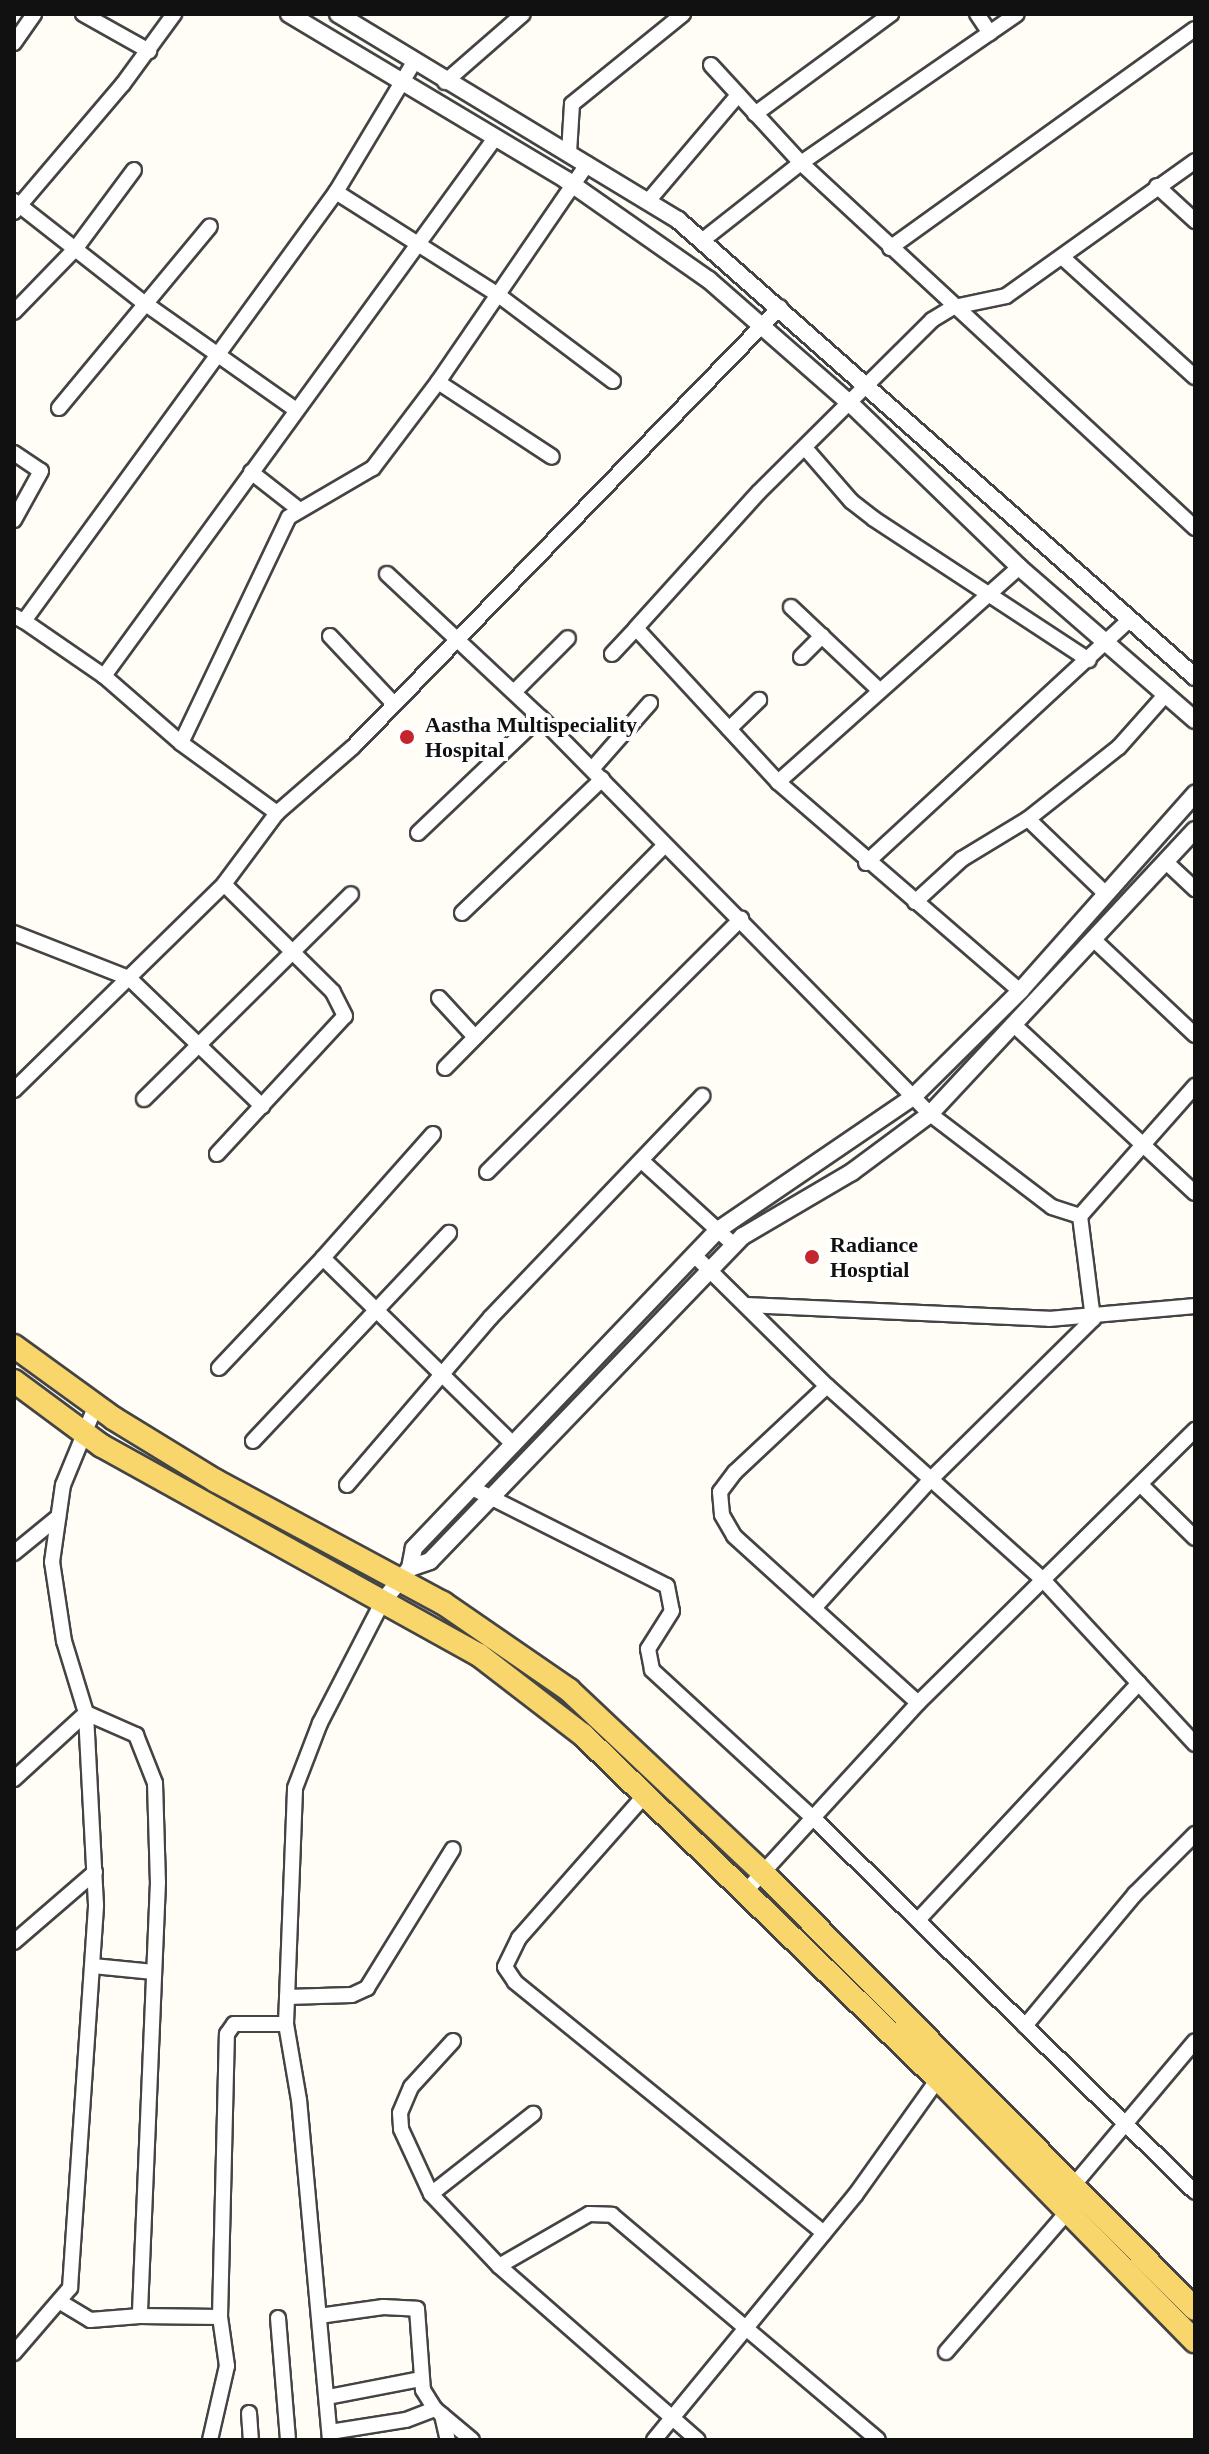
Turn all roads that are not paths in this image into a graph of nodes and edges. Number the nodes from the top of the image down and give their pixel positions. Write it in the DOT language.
graph roads {
  1 [pos="34,14"];
  2 [pos="83,14"];
  3 [pos="174,14"];
  4 [pos="289,14"];
  5 [pos="338,14"];
  6 [pos="683,14"];
  7 [pos="891,14"];
  8 [pos="977,14"];
  9 [pos="1017,14"];
  10 [pos="1189,14"];
  11 [pos="521,15"];
  12 [pos="1195,27"];
  13 [pos="990,33"];
  14 [pos="14,43"];
  15 [pos="149,51"];
  16 [pos="414,62"];
  17 [pos="711,65"];
  18 [pos="402,81"];
  19 [pos="445,82"];
  20 [pos="738,95"];
  21 [pos="755,114"];
  22 [pos="495,138"];
  23 [pos="569,153"];
  24 [pos="1195,161"];
  25 [pos="801,163"];
  26 [pos="587,164"];
  27 [pos="134,170"];
  28 [pos="569,183"];
  29 [pos="1157,186"];
  30 [pos="336,192"];
  31 [pos="649,200"];
  32 [pos="16,206"];
  33 [pos="1195,221"];
  34 [pos="210,226"];
  35 [pos="703,240"];
  36 [pos="417,245"];
  37 [pos="76,248"];
  38 [pos="890,248"];
  39 [pos="1062,257"];
  40 [pos="497,294"];
  41 [pos="143,302"];
  42 [pos="780,307"];
  43 [pos="954,307"];
  44 [pos="14,312"];
  45 [pos="762,326"];
  46 [pos="218,354"];
  47 [pos="1195,377"];
  48 [pos="613,381"];
  49 [pos="438,382"];
  50 [pos="871,385"];
  51 [pos="852,405"];
  52 [pos="59,408"];
  53 [pos="296,410"];
  54 [pos="806,449"];
  55 [pos="14,453"];
  56 [pos="552,457"];
  57 [pos="251,472"];
  58 [pos="297,508"];
  59 [pos="14,520"];
  60 [pos="1195,528"];
  61 [pos="1019,567"];
  62 [pos="387,574"];
  63 [pos="987,594"];
  64 [pos="791,607"];
  65 [pos="19,619"];
  66 [pos="1129,620"];
  67 [pos="636,628"];
  68 [pos="330,636"];
  69 [pos="822,636"];
  70 [pos="459,637"];
  71 [pos="568,638"];
  72 [pos="1107,644"];
  73 [pos="612,654"];
  74 [pos="801,657"];
  75 [pos="1089,660"];
  76 [pos="104,676"];
  77 [pos="1195,677"];
  78 [pos="878,689"];
  79 [pos="514,692"];
  80 [pos="1166,694"];
  81 [pos="759,700"];
  82 [pos="650,703"];
  83 [pos="394,704"];
  84 [pos="540,717"];
  85 [pos="1195,720"];
  86 [pos="729,729"];
  87 [pos="181,743"];
  88 [pos="597,774"];
  89 [pos="778,782"];
  90 [pos="1195,794"];
  91 [pos="277,813"];
  92 [pos="1028,819"];
  93 [pos="1195,830"];
  94 [pos="418,833"];
  95 [pos="664,846"];
  96 [pos="1166,862"];
  97 [pos="866,863"];
  98 [pos="224,884"];
  99 [pos="1195,889"];
  100 [pos="351,894"];
  101 [pos="1106,894"];
  102 [pos="915,902"];
  103 [pos="462,913"];
  104 [pos="741,919"];
  105 [pos="16,938"];
  106 [pos="1093,939"];
  107 [pos="292,953"];
  108 [pos="129,978"];
  109 [pos="1020,991"];
  110 [pos="439,998"];
  111 [pos="1013,1024"];
  112 [pos="1195,1035"];
  113 [pos="475,1037"];
  114 [pos="200,1043"];
  115 [pos="445,1068"];
  116 [pos="1195,1086"];
  117 [pos="14,1090"];
  118 [pos="702,1096"];
  119 [pos="913,1097"];
  120 [pos="144,1099"];
  121 [pos="262,1106"];
  122 [pos="930,1114"];
  123 [pos="433,1134"];
  124 [pos="1140,1142"];
  125 [pos="217,1154"];
  126 [pos="643,1162"];
  127 [pos="487,1172"];
  128 [pos="1195,1193"];
  129 [pos="1080,1216"];
  130 [pos="718,1230"];
  131 [pos="449,1233"];
  132 [pos="734,1245"];
  133 [pos="694,1255"];
  134 [pos="323,1258"];
  135 [pos="710,1269"];
  136 [pos="746,1305"];
  137 [pos="1195,1306"];
  138 [pos="378,1313"];
  139 [pos="1093,1319"];
  140 [pos="14,1346"];
  141 [pos="219,1368"];
  142 [pos="442,1373"];
  143 [pos="14,1381"];
  144 [pos="827,1386"];
  145 [pos="105,1412"];
  146 [pos="1195,1430"];
  147 [pos="94,1440"];
  148 [pos="253,1441"];
  149 [pos="514,1445"];
  150 [pos="933,1477"];
  151 [pos="347,1485"];
  152 [pos="1142,1486"];
  153 [pos="472,1488"];
  154 [pos="490,1497"];
  155 [pos="58,1517"];
  156 [pos="1195,1538"];
  157 [pos="14,1553"];
  158 [pos="405,1574"];
  159 [pos="1044,1581"];
  160 [pos="383,1601"];
  161 [pos="815,1607"];
  162 [pos="1139,1683"];
  163 [pos="918,1703"];
  164 [pos="86,1713"];
  165 [pos="1195,1744"];
  166 [pos="14,1779"];
  167 [pos="645,1795"];
  168 [pos="811,1816"];
  169 [pos="1195,1834"];
  170 [pos="453,1849"];
  171 [pos="95,1872"];
  172 [pos="762,1872"];
  173 [pos="744,1893"];
  174 [pos="918,1920"];
  175 [pos="14,1942"];
  176 [pos="93,1966"];
  177 [pos="154,1972"];
  178 [pos="287,1997"];
  179 [pos="286,2024"];
  180 [pos="1025,2026"];
  181 [pos="453,2041"];
  182 [pos="1195,2041"];
  183 [pos="944,2071"];
  184 [pos="533,2114"];
  185 [pos="1122,2121"];
  186 [pos="1073,2186"];
  187 [pos="1195,2192"];
  188 [pos="431,2194"];
  189 [pos="1068,2211"];
  190 [pos="824,2233"];
  191 [pos="499,2266"];
  192 [pos="62,2303"];
  193 [pos="1195,2309"];
  194 [pos="140,2316"];
  195 [pos="319,2316"];
  196 [pos="220,2317"];
  197 [pos="278,2318"];
  198 [pos="744,2330"];
  199 [pos="1195,2341"];
  200 [pos="946,2352"];
  201 [pos="14,2353"];
  202 [pos="421,2379"];
  203 [pos="328,2397"];
  204 [pos="438,2412"];
  205 [pos="249,2413"];
  206 [pos="673,2418"];
  207 [pos="363,2434"];
  208 [pos="330,2436"];
  209 [pos="210,2440"];
  210 [pos="251,2440"];
  211 [pos="288,2440"];
  212 [pos="448,2440"];
  213 [pos="472,2440"];
  214 [pos="654,2440"];
  215 [pos="698,2440"];
  216 [pos="878,2440"];
  1 -- 14 [label="street"];
  2 -- 15 [label="street"];
  3 -- 15 [label="street"];
  4 -- 18 [label="street"];
  5 -- 16 [label="street"];
  6 -- 23 [label="street"];
  7 -- 21 [label="street"];
  8 -- 13 [label="street"];
  9 -- 13 [label="street"];
  10 -- 12 [label="street"];
  11 -- 19 [label="street"];
  12 -- 38 [label="street"];
  13 -- 25 [label="street"];
  15 -- 32 [label="street"];
  16 -- 18 [label="street"];
  16 -- 19 [label="street"];
  17 -- 20 [label="street"];
  18 -- 22 [label="street"];
  18 -- 30 [label="street"];
  19 -- 23 [label="street"];
  20 -- 21 [label="street"];
  20 -- 31 [label="street"];
  21 -- 25 [label="street"];
  22 -- 28 [label="street"];
  22 -- 36 [label="street"];
  23 -- 26 [label="street"];
  24 -- 29 [label="street"];
  25 -- 35 [label="street"];
  25 -- 38 [label="street"];
  26 -- 28 [label="street"];
  26 -- 31 [label="street"];
  27 -- 37 [label="street"];
  28 -- 40 [label="street"];
  28 -- 45 [label="street"];
  29 -- 33 [label="street"];
  29 -- 39 [label="street"];
  30 -- 36 [label="street"];
  30 -- 46 [label="street"];
  31 -- 35 [label="street"];
  32 -- 37 [label="street"];
  34 -- 41 [label="street"];
  35 -- 42 [label="street"];
  36 -- 40 [label="street"];
  36 -- 53 [label="street"];
  37 -- 41 [label="street"];
  37 -- 44 [label="street"];
  38 -- 43 [label="street"];
  39 -- 43 [label="street"];
  39 -- 47 [label="street"];
  40 -- 48 [label="street"];
  40 -- 49 [label="street"];
  41 -- 46 [label="street"];
  41 -- 52 [label="street"];
  42 -- 45 [label="street"];
  42 -- 50 [label="street"];
  43 -- 50 [label="street"];
  43 -- 60 [label="street"];
  45 -- 51 [label="street"];
  45 -- 70 [label="street"];
  46 -- 53 [label="street"];
  46 -- 65 [label="street"];
  49 -- 56 [label="street"];
  49 -- 58 [label="street"];
  50 -- 51 [label="street"];
  50 -- 66 [label="street"];
  51 -- 54 [label="street"];
  51 -- 61 [label="street"];
  53 -- 57 [label="street"];
  54 -- 63 [label="street"];
  54 -- 67 [label="street"];
  55 -- 59 [label="street"];
  57 -- 58 [label="street"];
  57 -- 76 [label="street"];
  58 -- 87 [label="street"];
  61 -- 63 [label="street"];
  61 -- 72 [label="street"];
  62 -- 70 [label="street"];
  63 -- 75 [label="street"];
  63 -- 78 [label="street"];
  64 -- 69 [label="street"];
  65 -- 76 [label="street"];
  66 -- 72 [label="street"];
  66 -- 77 [label="street"];
  67 -- 73 [label="street"];
  67 -- 86 [label="street"];
  68 -- 83 [label="street"];
  69 -- 74 [label="street"];
  69 -- 78 [label="street"];
  70 -- 79 [label="street"];
  70 -- 83 [label="street"];
  71 -- 79 [label="street"];
  72 -- 75 [label="street"];
  72 -- 80 [label="street"];
  75 -- 97 [label="street"];
  76 -- 87 [label="street"];
  78 -- 89 [label="street"];
  79 -- 84 [label="street"];
  80 -- 85 [label="street"];
  80 -- 92 [label="street"];
  81 -- 86 [label="street"];
  82 -- 88 [label="street"];
  83 -- 91 [label="street"];
  84 -- 88 [label="street"];
  84 -- 94 [label="street"];
  86 -- 89 [label="street"];
  87 -- 91 [label="street"];
  88 -- 95 [label="street"];
  88 -- 103 [label="street"];
  89 -- 97 [label="street"];
  90 -- 101 [label="street"];
  91 -- 98 [label="street"];
  92 -- 101 [label="street"];
  92 -- 102 [label="street"];
  93 -- 96 [label="street"];
  95 -- 104 [label="street"];
  95 -- 113 [label="street"];
  96 -- 99 [label="street"];
  96 -- 106 [label="street"];
  97 -- 102 [label="street"];
  98 -- 107 [label="street"];
  98 -- 108 [label="street"];
  100 -- 107 [label="street"];
  101 -- 109 [label="street"];
  102 -- 109 [label="street"];
  104 -- 119 [label="street"];
  104 -- 127 [label="street"];
  105 -- 108 [label="street"];
  106 -- 111 [label="street"];
  106 -- 112 [label="street"];
  107 -- 114 [label="street"];
  107 -- 121 [label="street"];
  108 -- 114 [label="street"];
  108 -- 117 [label="street"];
  109 -- 119 [label="street"];
  110 -- 113 [label="street"];
  111 -- 122 [label="street"];
  111 -- 124 [label="street"];
  113 -- 115 [label="street"];
  114 -- 120 [label="street"];
  114 -- 121 [label="street"];
  116 -- 124 [label="street"];
  118 -- 126 [label="street"];
  119 -- 122 [label="street"];
  119 -- 130 [label="street"];
  121 -- 125 [label="street"];
  122 -- 129 [label="street"];
  122 -- 132 [label="street"];
  123 -- 134 [label="street"];
  124 -- 128 [label="street"];
  124 -- 129 [label="street"];
  126 -- 130 [label="street"];
  126 -- 142 [label="street"];
  129 -- 139 [label="street"];
  130 -- 132 [label="street"];
  130 -- 133 [label="street"];
  131 -- 138 [label="street"];
  132 -- 135 [label="street"];
  133 -- 135 [label="street"];
  133 -- 149 [label="street"];
  134 -- 138 [label="street"];
  134 -- 141 [label="street"];
  135 -- 136 [label="street"];
  135 -- 154 [label="street"];
  136 -- 139 [label="street"];
  136 -- 144 [label="street"];
  137 -- 139 [label="street"];
  138 -- 142 [label="street"];
  138 -- 148 [label="street"];
  139 -- 150 [label="street"];
  140 -- 145 [label="main road"];
  142 -- 149 [label="street"];
  142 -- 151 [label="street"];
  143 -- 147 [label="main road"];
  144 -- 150 [label="street"];
  144 -- 161 [label="street"];
  145 -- 147 [label="street"];
  145 -- 158 [label="main road"];
  146 -- 152 [label="street"];
  147 -- 155 [label="street"];
  147 -- 160 [label="main road"];
  149 -- 153 [label="street"];
  150 -- 159 [label="street"];
  150 -- 161 [label="street"];
  152 -- 156 [label="street"];
  152 -- 159 [label="street"];
  153 -- 154 [label="street"];
  153 -- 158 [label="street"];
  154 -- 158 [label="street"];
  154 -- 168 [label="street"];
  155 -- 157 [label="street"];
  155 -- 164 [label="street"];
  158 -- 160 [label="street"];
  158 -- 172 [label="main road"];
  159 -- 162 [label="street"];
  159 -- 163 [label="street"];
  160 -- 167 [label="main road"];
  160 -- 178 [label="street"];
  161 -- 163 [label="street"];
  162 -- 165 [label="street"];
  162 -- 174 [label="street"];
  163 -- 168 [label="street"];
  164 -- 166 [label="street"];
  164 -- 171 [label="street"];
  164 -- 177 [label="street"];
  167 -- 173 [label="main road"];
  167 -- 190 [label="street"];
  168 -- 172 [label="street"];
  168 -- 174 [label="street"];
  169 -- 180 [label="street"];
  170 -- 178 [label="street"];
  171 -- 175 [label="street"];
  171 -- 176 [label="street"];
  172 -- 173 [label="street"];
  172 -- 183 [label="main road"];
  173 -- 183 [label="main road"];
  174 -- 180 [label="street"];
  176 -- 177 [label="street"];
  176 -- 192 [label="street"];
  177 -- 194 [label="street"];
  178 -- 179 [label="street"];
  179 -- 195 [label="street"];
  179 -- 196 [label="street"];
  180 -- 185 [label="street"];
  181 -- 188 [label="street"];
  182 -- 185 [label="street"];
  183 -- 186 [label="main road"];
  183 -- 189 [label="main road"];
  183 -- 190 [label="street"];
  184 -- 188 [label="street"];
  185 -- 186 [label="street"];
  185 -- 187 [label="street"];
  186 -- 193 [label="main road"];
  188 -- 191 [label="street"];
  189 -- 199 [label="main road"];
  189 -- 200 [label="street"];
  190 -- 198 [label="street"];
  191 -- 198 [label="street"];
  191 -- 206 [label="street"];
  192 -- 194 [label="street"];
  192 -- 201 [label="street"];
  194 -- 196 [label="street"];
  195 -- 202 [label="street"];
  195 -- 203 [label="street"];
  196 -- 209 [label="street"];
  197 -- 211 [label="street"];
  198 -- 206 [label="street"];
  198 -- 216 [label="street"];
  202 -- 203 [label="street"];
  202 -- 204 [label="street"];
  203 -- 208 [label="street"];
  204 -- 207 [label="street"];
  204 -- 212 [label="street"];
  204 -- 213 [label="street"];
  205 -- 210 [label="street"];
  206 -- 214 [label="street"];
  206 -- 215 [label="street"];
  207 -- 208 [label="street"];
}
